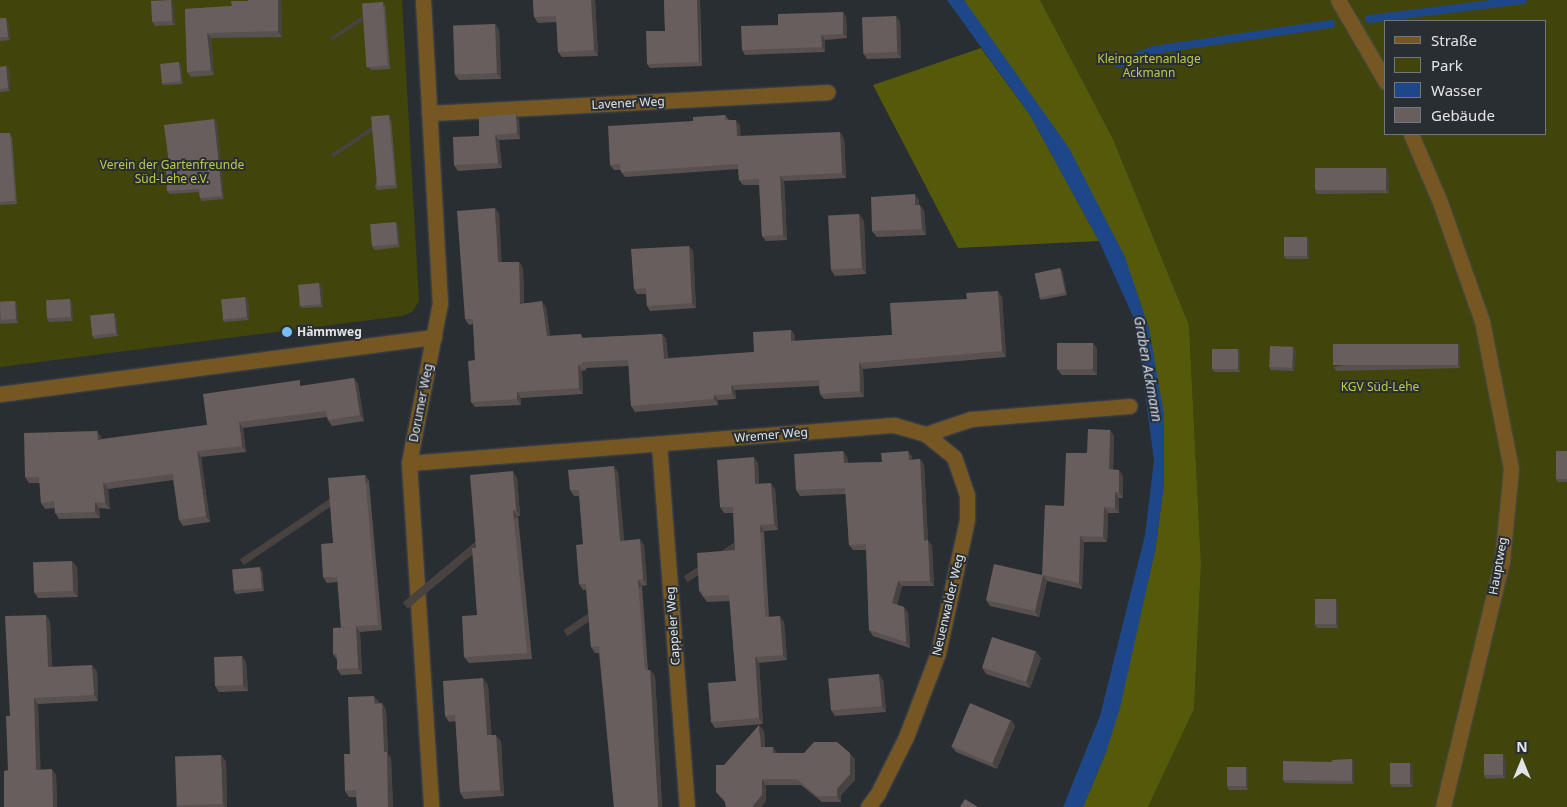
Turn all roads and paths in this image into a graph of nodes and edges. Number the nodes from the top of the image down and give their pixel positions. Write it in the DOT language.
graph roads {
  1 [pos="423,0"];
  2 [pos="1338,0"];
  3 [pos="1384,79"];
  4 [pos="827,92"];
  5 [pos="429,113"];
  6 [pos="1410,135"];
  7 [pos="434,337"];
  8 [pos="0,394"];
  9 [pos="1129,406"];
  10 [pos="926,434"];
  11 [pos="659,444"];
  12 [pos="409,463"];
  13 [pos="431,807"];
  14 [pos="687,807"];
  15 [pos="868,807"];
  16 [pos="1443,807"];
  1 -- 5 [label="street, Dorumer Weg"];
  2 -- 3 [label="street"];
  4 -- 5 [label="street, Lavener Weg"];
  5 -- 7 [label="street, Dorumer Weg"];
  6 -- 16 [label="street, Hauptweg"];
  7 -- 8 [label="street"];
  7 -- 12 [label="street, Dorumer Weg"];
  9 -- 10 [label="street"];
  10 -- 11 [label="street, Wremer Weg"];
  10 -- 15 [label="street, Neuenwalder Weg"];
  11 -- 12 [label="street, Wremer Weg"];
  11 -- 14 [label="street, Cappeler Weg"];
  12 -- 13 [label="street, Dorumer Weg"];
}
